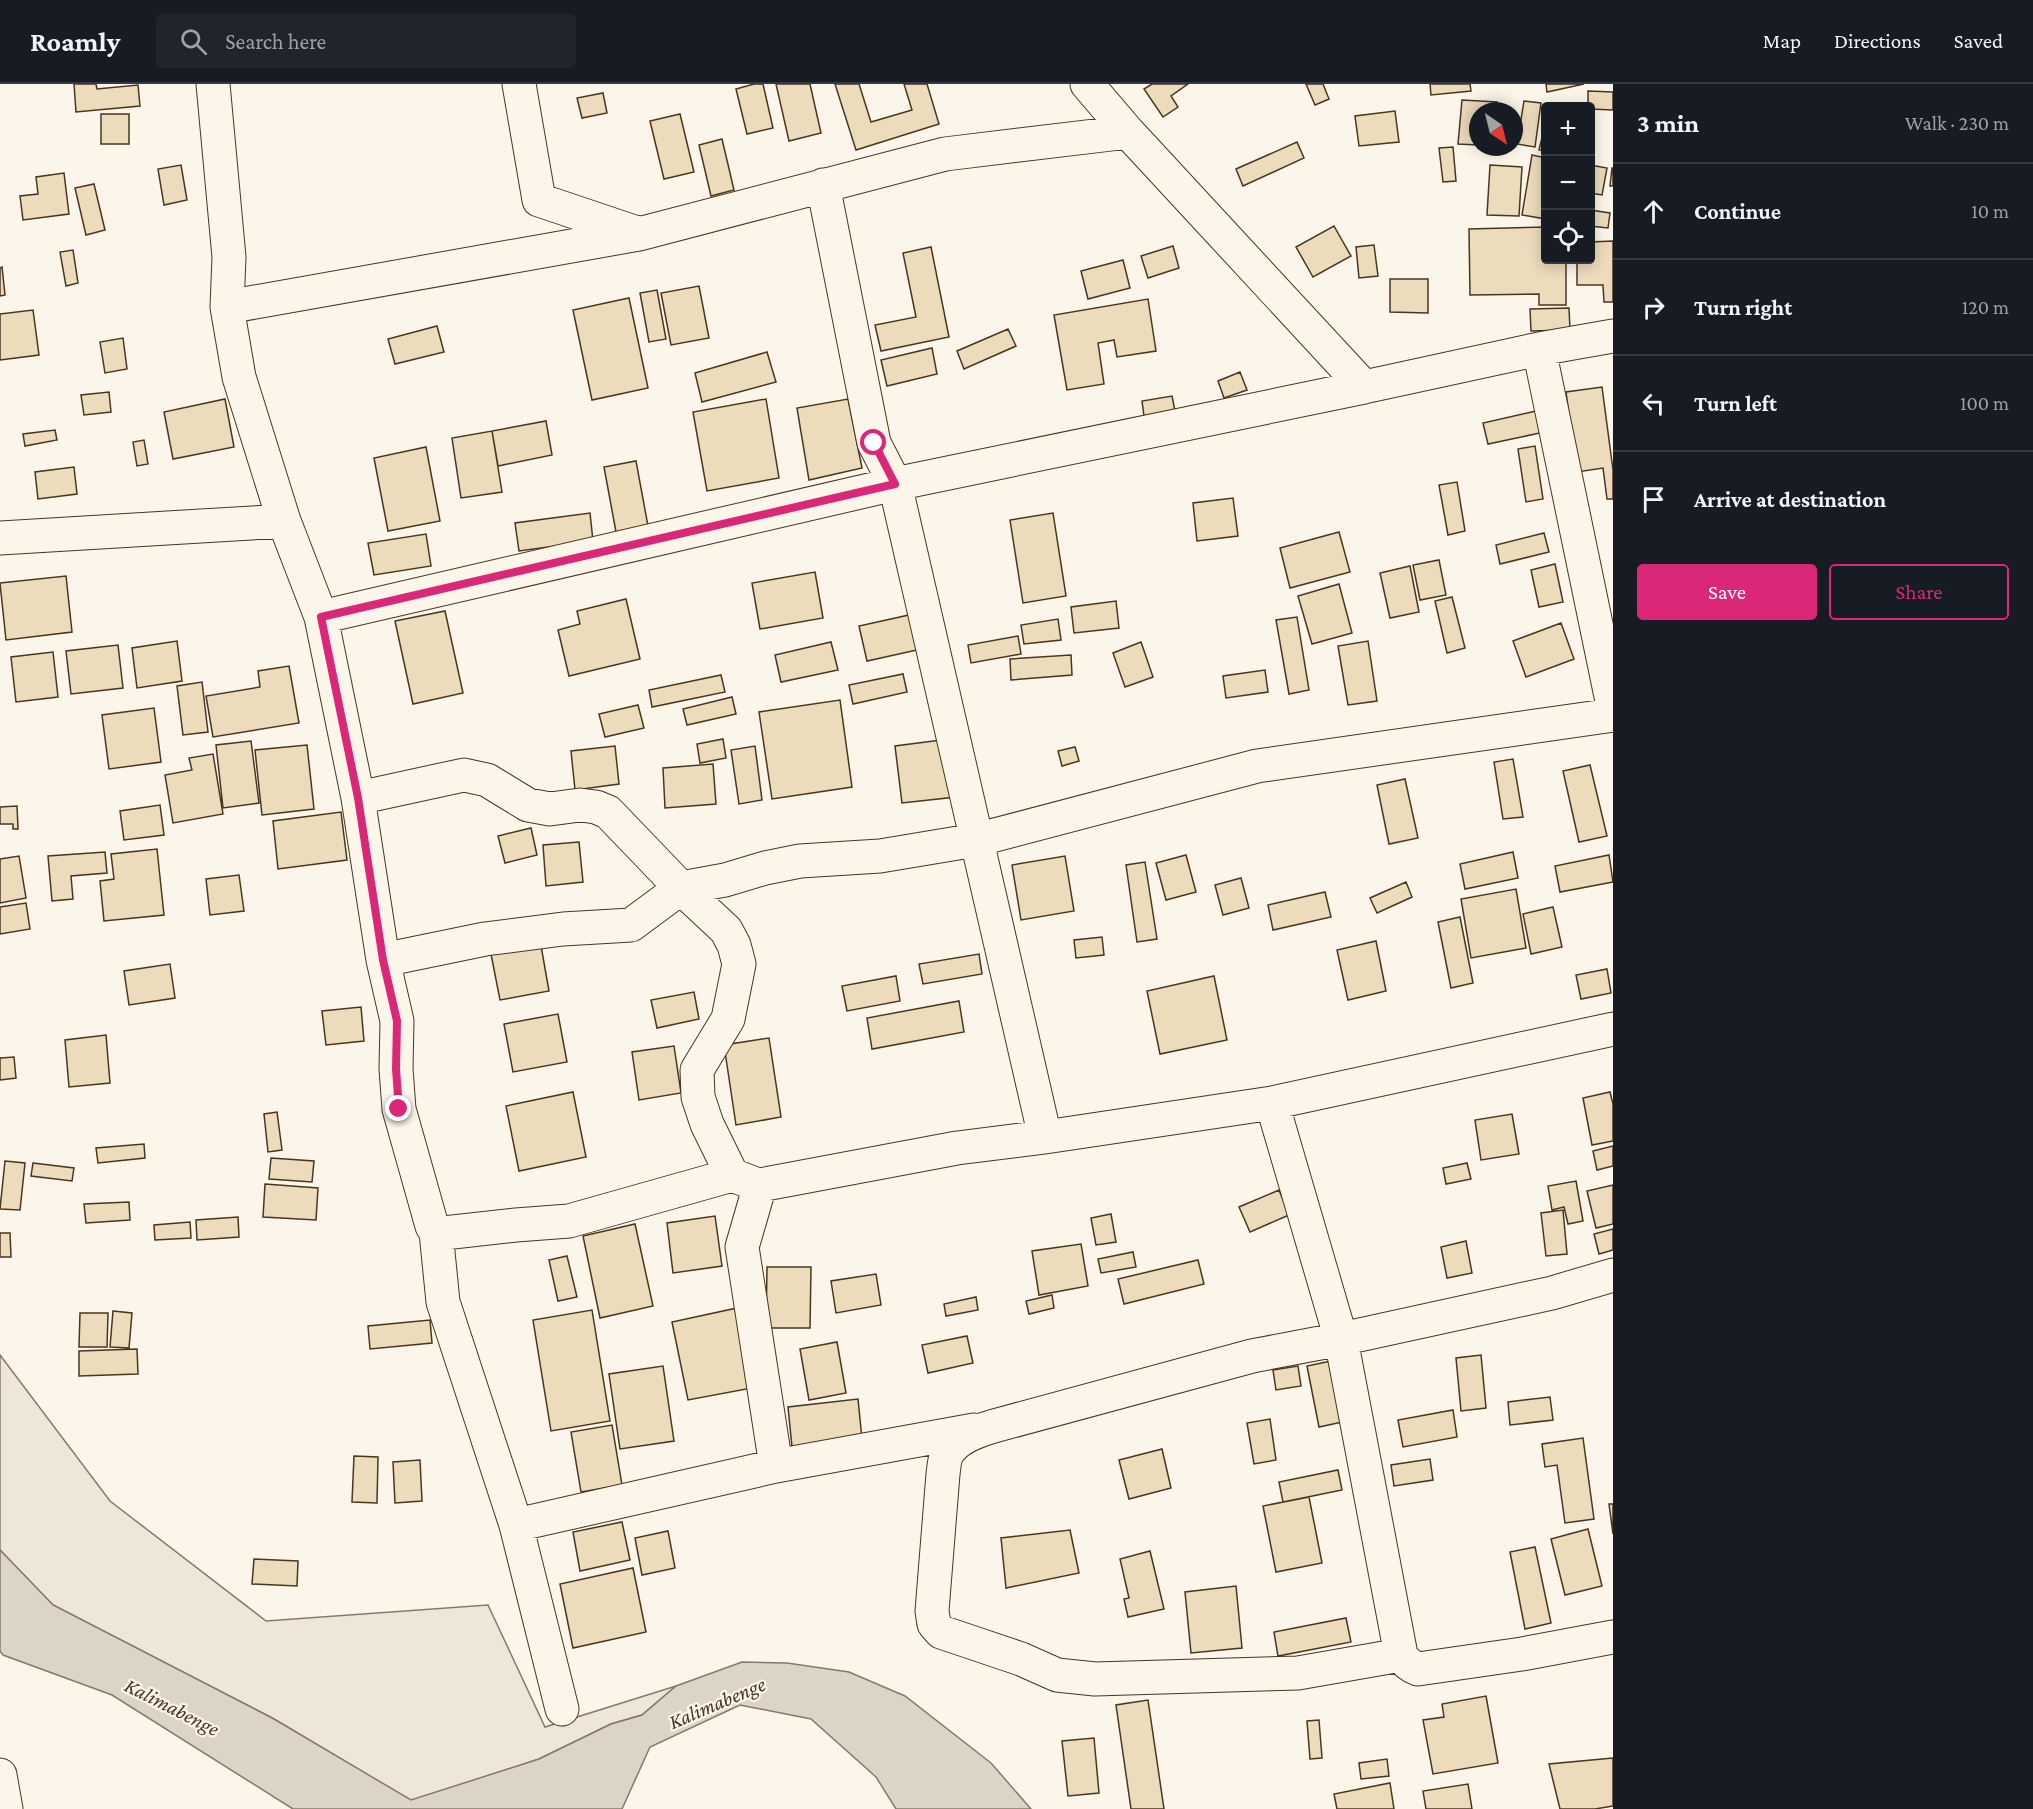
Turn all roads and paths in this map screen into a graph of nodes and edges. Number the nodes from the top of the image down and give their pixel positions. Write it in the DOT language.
graph roads {
  1 [pos="213,84"];
  2 [pos="519,84"];
  3 [pos="1088,84"];
  4 [pos="1128,132"];
  5 [pos="823,185"];
  6 [pos="639,234"];
  7 [pos="227,307"];
  8 [pos="1613,336"];
  9 [pos="1539,349"];
  10 [pos="1364,387"];
  11 [pos="895,484"];
  12 [pos="284,521"];
  13 [pos="0,538"];
  14 [pos="321,617"];
  15 [pos="1613,706"];
  16 [pos="1613,715"];
  17 [pos="358,798"];
  18 [pos="976,840"];
  19 [pos="681,888"];
  20 [pos="383,960"];
  21 [pos="1613,1029"];
  22 [pos="1272,1102"];
  23 [pos="1045,1137"];
  24 [pos="746,1180"];
  25 [pos="436,1232"];
  26 [pos="1613,1275"];
  27 [pos="1341,1339"];
  28 [pos="994,1426"];
  29 [pos="776,1466"];
  30 [pos="516,1525"];
  31 [pos="1613,1637"];
  32 [pos="1401,1655"];
  33 [pos="562,1709"];
  34 [pos="0,1775"];
  35 [pos="6,1809"];
  1 -- 7 [label="street"];
  2 -- 6 [label="street"];
  3 -- 4 [label="street"];
  4 -- 5 [label="street"];
  4 -- 10 [label="street"];
  5 -- 6 [label="street"];
  5 -- 11 [label="street"];
  6 -- 7 [label="street"];
  7 -- 12 [label="street"];
  8 -- 9 [label="street"];
  9 -- 10 [label="street"];
  9 -- 15 [label="street"];
  10 -- 11 [label="street"];
  11 -- 14 [label="street"];
  11 -- 18 [label="street"];
  12 -- 13 [label="street"];
  12 -- 14 [label="street"];
  14 -- 17 [label="street"];
  16 -- 18 [label="street"];
  17 -- 19 [label="street"];
  17 -- 20 [label="street"];
  18 -- 19 [label="street"];
  18 -- 23 [label="street"];
  19 -- 20 [label="street"];
  19 -- 24 [label="street"];
  20 -- 25 [label="street"];
  21 -- 22 [label="street"];
  22 -- 23 [label="street"];
  22 -- 27 [label="street"];
  23 -- 24 [label="street"];
  24 -- 25 [label="street"];
  24 -- 29 [label="street"];
  25 -- 30 [label="street"];
  26 -- 27 [label="street"];
  27 -- 28 [label="street"];
  27 -- 32 [label="street"];
  28 -- 29 [label="street"];
  28 -- 32 [label="street"];
  29 -- 30 [label="street"];
  30 -- 33 [label="street"];
  31 -- 32 [label="street"];
  34 -- 35 [label="street"];
}
